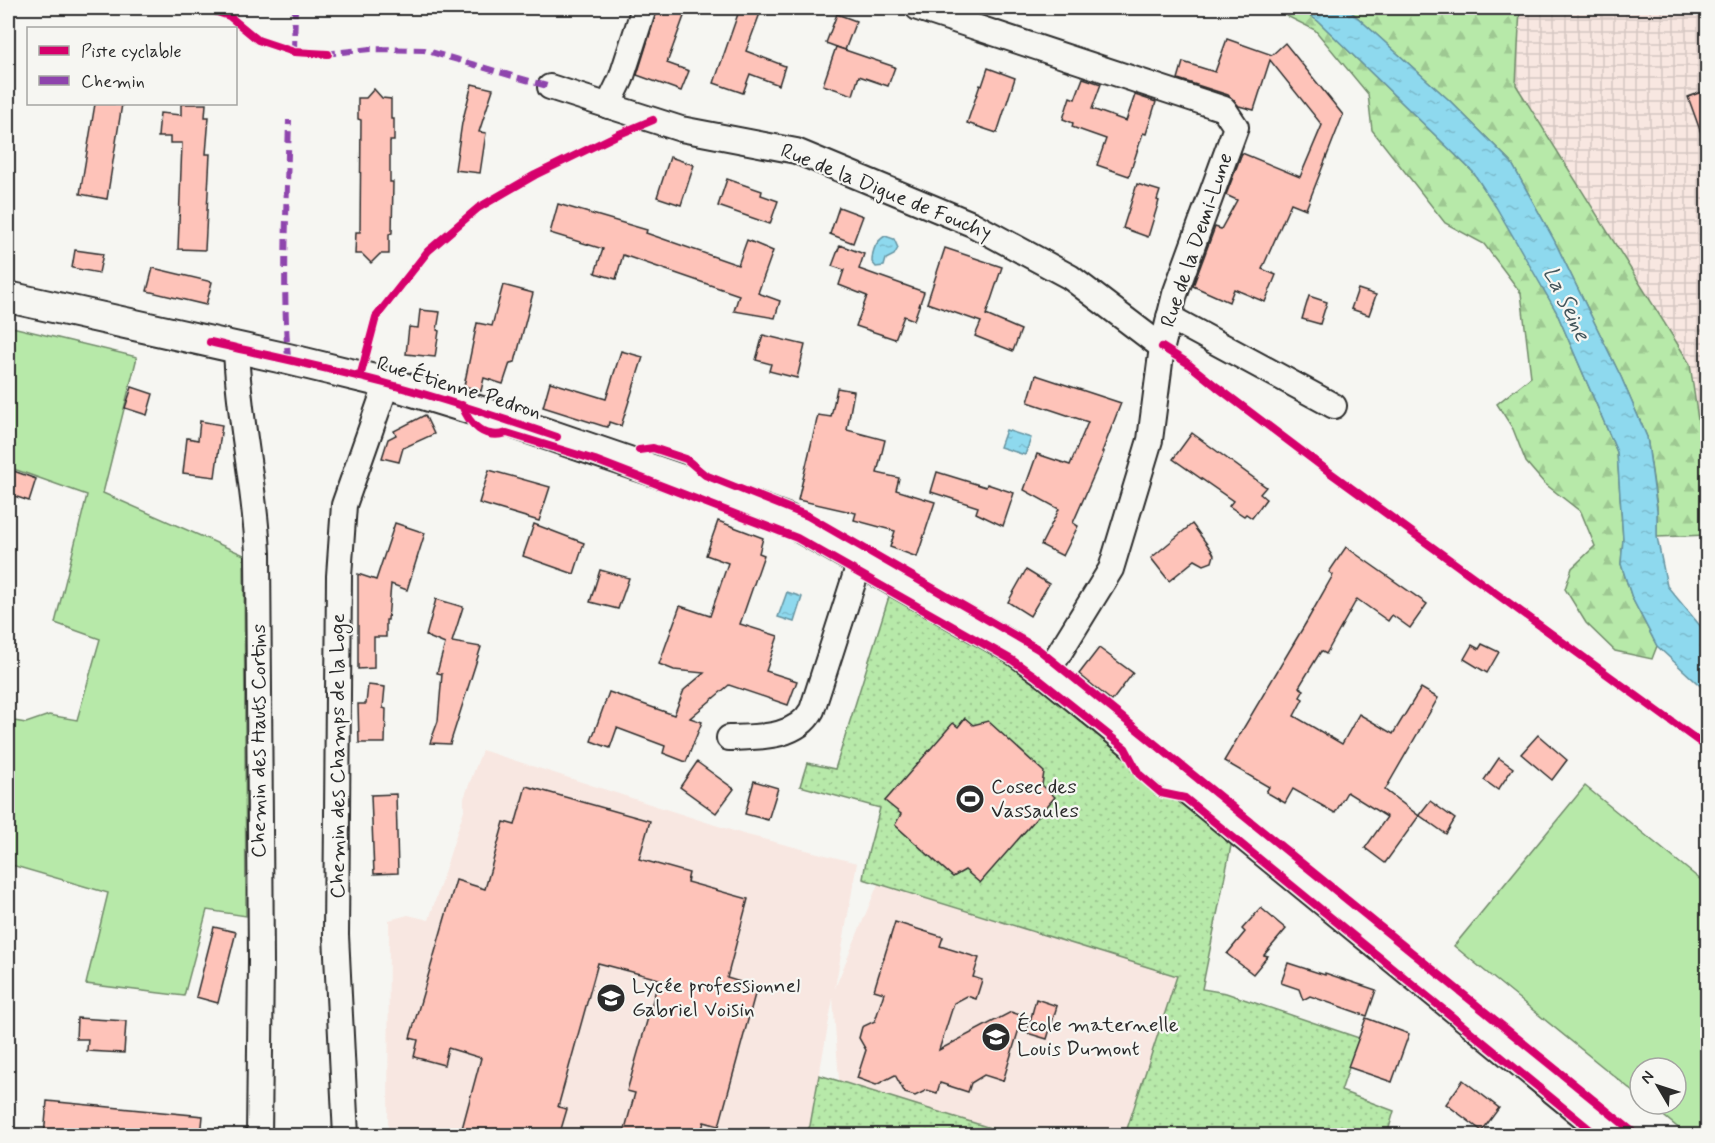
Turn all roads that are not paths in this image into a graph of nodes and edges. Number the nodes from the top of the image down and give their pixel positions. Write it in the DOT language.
graph roads {
  1 [pos="644,8"];
  2 [pos="918,8"];
  3 [pos="550,87"];
  4 [pos="608,106"];
  5 [pos="8,297"];
  6 [pos="1169,317"];
  7 [pos="1162,347"];
  8 [pos="236,348"];
  9 [pos="387,383"];
  10 [pos="1334,406"];
  11 [pos="860,561"];
  12 [pos="1047,673"];
  13 [pos="729,738"];
  14 [pos="259,1136"];
  15 [pos="346,1136"];
  16 [pos="1612,1136"];
  1 -- 4 [label="street"];
  2 -- 6 [label="street, Rue de la Demi-Lune"];
  3 -- 4 [label="street, Rue de la Digue de Fouchy"];
  4 -- 7 [label="street, Rue de la Digue de Fouchy"];
  5 -- 8 [label="street, Rue Étienne Pedron"];
  6 -- 7 [label="street, Rue de la Demi-Lune"];
  6 -- 10 [label="street"];
  7 -- 12 [label="street, Rue de la Demi-Lune"];
  8 -- 9 [label="street, Rue Étienne Pedron"];
  8 -- 14 [label="street, Chemin des Hauts Cortins"];
  9 -- 11 [label="street, Rue Étienne Pedron"];
  9 -- 15 [label="street, Chemin des Champs de la Loge"];
  11 -- 12 [label="street, Rue Étienne Pedron"];
  11 -- 13 [label="street"];
  12 -- 16 [label="street, Rue Étienne Pedron"];
}
